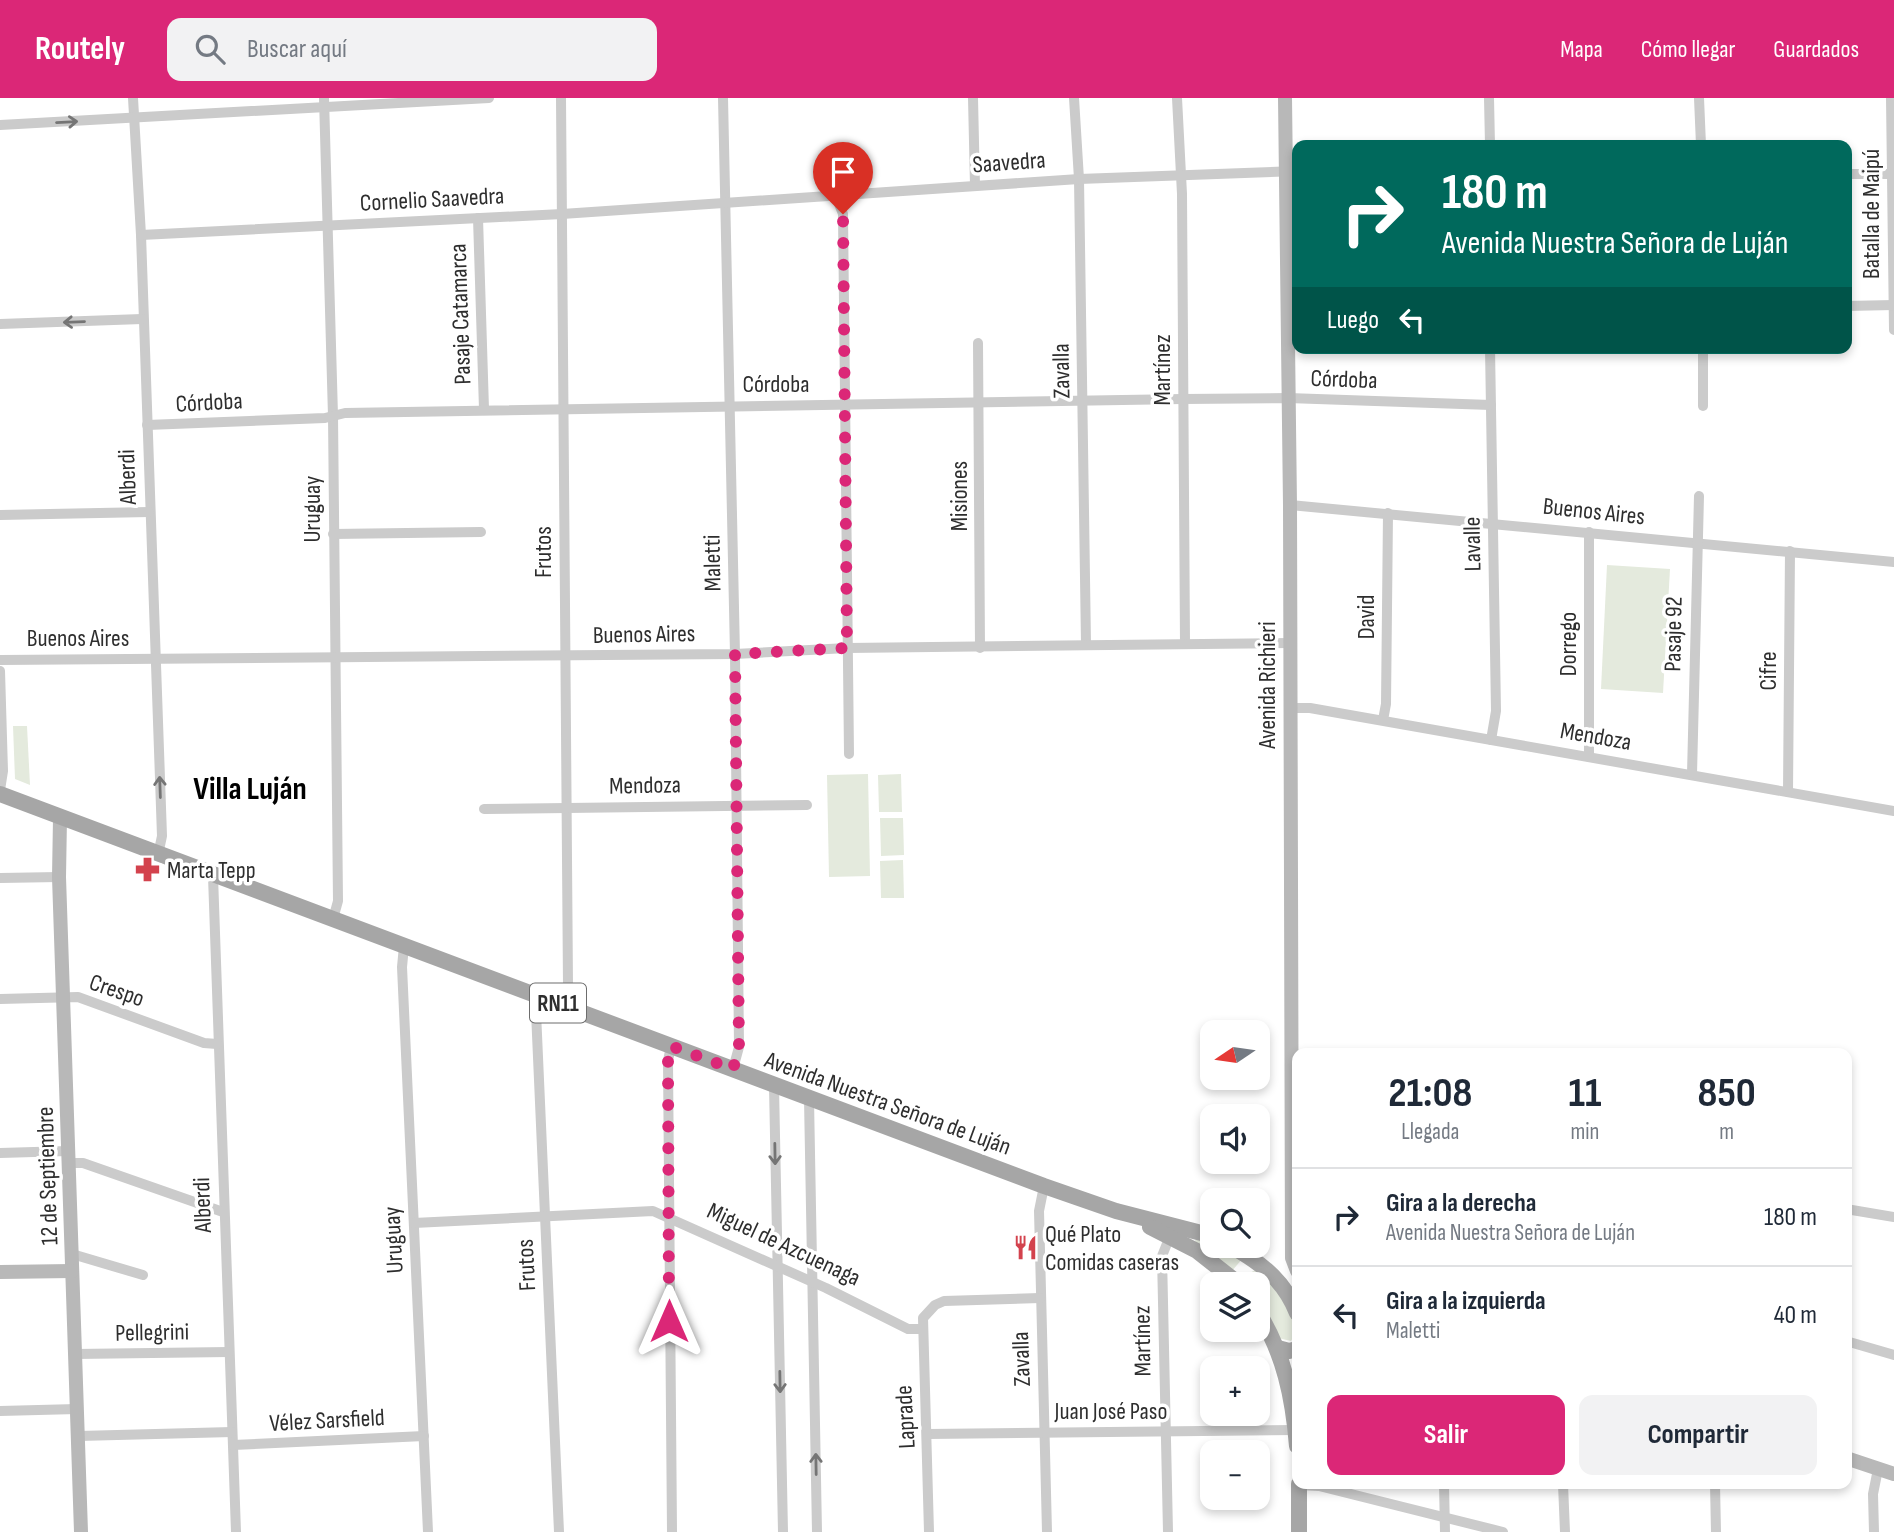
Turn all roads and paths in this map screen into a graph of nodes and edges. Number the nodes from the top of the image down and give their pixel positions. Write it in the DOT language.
graph roads {
  1 [pos="133,98"];
  2 [pos="489,98"];
  3 [pos="561,98"];
  4 [pos="723,98"];
  5 [pos="973,98"];
  6 [pos="1074,98"];
  7 [pos="1177,98"];
  8 [pos="1285,98"];
  9 [pos="1489,98"];
  10 [pos="1699,98"];
  11 [pos="1891,98"];
  12 [pos="324,104"];
  13 [pos="134,118"];
  14 [pos="0,125"];
  15 [pos="1490,140"];
  16 [pos="1701,140"];
  17 [pos="1291,171"];
  18 [pos="1852,174"];
  19 [pos="1893,174"];
  20 [pos="1180,175"];
  21 [pos="1079,179"];
  22 [pos="975,186"];
  23 [pos="835,194"];
  24 [pos="725,204"];
  25 [pos="562,214"];
  26 [pos="478,218"];
  27 [pos="328,225"];
  28 [pos="141,235"];
  29 [pos="1292,292"];
  30 [pos="1893,305"];
  31 [pos="1852,306"];
  32 [pos="142,319"];
  33 [pos="0,324"];
  34 [pos="1894,330"];
  35 [pos="978,343"];
  36 [pos="1490,354"];
  37 [pos="1703,354"];
  38 [pos="1183,398"];
  39 [pos="1288,398"];
  40 [pos="1083,400"];
  41 [pos="979,402"];
  42 [pos="730,405"];
  43 [pos="844,405"];
  44 [pos="1491,405"];
  45 [pos="1703,406"];
  46 [pos="484,409"];
  47 [pos="565,409"];
  48 [pos="333,416"];
  49 [pos="147,425"];
  50 [pos="1699,496"];
  51 [pos="1290,505"];
  52 [pos="149,512"];
  53 [pos="1388,513"];
  54 [pos="0,515"];
  55 [pos="1492,522"];
  56 [pos="481,532"];
  57 [pos="1589,532"];
  58 [pos="333,534"];
  59 [pos="1695,542"];
  60 [pos="1790,551"];
  61 [pos="1894,562"];
  62 [pos="1185,643"];
  63 [pos="1289,643"];
  64 [pos="1086,644"];
  65 [pos="847,648"];
  66 [pos="980,648"];
  67 [pos="735,654"];
  68 [pos="563,656"];
  69 [pos="334,657"];
  70 [pos="155,659"];
  71 [pos="0,660"];
  72 [pos="0,671"];
  73 [pos="1290,708"];
  74 [pos="1383,720"];
  75 [pos="1491,740"];
  76 [pos="849,754"];
  77 [pos="1589,757"];
  78 [pos="1692,774"];
  79 [pos="0,792"];
  80 [pos="1788,792"];
  81 [pos="735,805"];
  82 [pos="807,806"];
  83 [pos="567,807"];
  84 [pos="484,809"];
  85 [pos="1894,810"];
  86 [pos="60,818"];
  87 [pos="158,855"];
  88 [pos="213,876"];
  89 [pos="59,877"];
  90 [pos="0,878"];
  91 [pos="333,919"];
  92 [pos="404,946"];
  93 [pos="64,996"];
  94 [pos="538,996"];
  95 [pos="0,999"];
  96 [pos="564,1006"];
  97 [pos="217,1044"];
  98 [pos="671,1046"];
  99 [pos="1293,1048"];
  100 [pos="733,1069"];
  101 [pos="774,1086"];
  102 [pos="808,1099"];
  103 [pos="0,1153"];
  104 [pos="68,1157"];
  105 [pos="1044,1186"];
  106 [pos="1852,1210"];
  107 [pos="1116,1211"];
  108 [pos="223,1212"];
  109 [pos="545,1216"];
  110 [pos="668,1216"];
  111 [pos="1894,1217"];
  112 [pos="414,1223"];
  113 [pos="1200,1233"];
  114 [pos="1170,1236"];
  115 [pos="72,1254"];
  116 [pos="1251,1258"];
  117 [pos="777,1265"];
  118 [pos="1263,1265"];
  119 [pos="72,1270"];
  120 [pos="0,1272"];
  121 [pos="1224,1272"];
  122 [pos="1241,1272"];
  123 [pos="143,1275"];
  124 [pos="1292,1276"];
  125 [pos="813,1282"];
  126 [pos="1040,1298"];
  127 [pos="1292,1303"];
  128 [pos="921,1329"];
  129 [pos="1270,1334"];
  130 [pos="1852,1344"];
  131 [pos="1278,1348"];
  132 [pos="1292,1351"];
  133 [pos="229,1352"];
  134 [pos="75,1354"];
  135 [pos="1894,1355"];
  136 [pos="77,1409"];
  137 [pos="1292,1410"];
  138 [pos="0,1411"];
  139 [pos="232,1432"];
  140 [pos="1044,1432"];
  141 [pos="1164,1432"];
  142 [pos="928,1434"];
  143 [pos="79,1436"];
  144 [pos="424,1436"];
  145 [pos="1292,1438"];
  146 [pos="233,1446"];
  147 [pos="1852,1460"];
  148 [pos="1878,1469"];
  149 [pos="1894,1474"];
  150 [pos="1299,1489"];
  151 [pos="1331,1489"];
  152 [pos="1444,1489"];
  153 [pos="1563,1489"];
  154 [pos="1715,1489"];
  155 [pos="1444,1517"];
  156 [pos="81,1532"];
  157 [pos="236,1532"];
  158 [pos="428,1532"];
  159 [pos="559,1532"];
  160 [pos="671,1532"];
  161 [pos="783,1532"];
  162 [pos="817,1532"];
  163 [pos="929,1532"];
  164 [pos="1047,1532"];
  165 [pos="1168,1532"];
  166 [pos="1299,1532"];
  167 [pos="1445,1532"];
  168 [pos="1503,1532"];
  169 [pos="1565,1532"];
  170 [pos="1716,1532"];
  171 [pos="1874,1532"];
  1 -- 13 [label="street, Alberdi"];
  2 -- 12 [label="street"];
  3 -- 25 [label="street, Frutos"];
  4 -- 24 [label="street, Maletti"];
  5 -- 22 [label="street"];
  6 -- 21 [label="street, Zavalla"];
  7 -- 20 [label="street, Martínez"];
  8 -- 17 [label="street, Avenida Richieri"];
  9 -- 15 [label="street"];
  10 -- 16 [label="street"];
  11 -- 19 [label="street, Batalla de Maipú"];
  12 -- 13 [label="street"];
  12 -- 27 [label="street, Uruguay"];
  14 -- 13 [label="street, one-way"];
  13 -- 28 [label="street, Alberdi"];
  17 -- 20 [label="street, Saavedra"];
  17 -- 29 [label="street, Avenida Richieri"];
  18 -- 19 [label="street"];
  19 -- 30 [label="street, Batalla de Maipú"];
  20 -- 21 [label="street, Saavedra"];
  20 -- 38 [label="street, Martínez"];
  21 -- 22 [label="street, Saavedra"];
  21 -- 40 [label="street, Zavalla"];
  22 -- 23 [label="street, Saavedra"];
  23 -- 24 [label="street, Saavedra"];
  23 -- 43 [label="street"];
  24 -- 25 [label="street, Cornelio Saavedra"];
  24 -- 42 [label="street, Maletti"];
  25 -- 26 [label="street, Cornelio Saavedra"];
  25 -- 47 [label="street, Frutos"];
  26 -- 27 [label="street, Cornelio Saavedra"];
  26 -- 46 [label="street, Pasaje Catamarca"];
  27 -- 28 [label="street, Cornelio Saavedra"];
  27 -- 48 [label="street, Uruguay"];
  28 -- 32 [label="street, Alberdi"];
  29 -- 39 [label="street, Avenida Richieri"];
  30 -- 31 [label="street"];
  30 -- 34 [label="street, Batalla de Maipú"];
  32 -- 33 [label="street, one-way"];
  32 -- 49 [label="street, Alberdi"];
  35 -- 41 [label="street, Misiones"];
  36 -- 44 [label="street, Lavalle"];
  37 -- 45 [label="street"];
  38 -- 39 [label="street, Córdoba"];
  38 -- 40 [label="street, Córdoba"];
  38 -- 62 [label="street, Martínez"];
  39 -- 44 [label="street, Córdoba"];
  39 -- 51 [label="street, Avenida Richieri"];
  40 -- 41 [label="street, Córdoba"];
  40 -- 64 [label="street, Zavalla"];
  41 -- 43 [label="street, Córdoba"];
  41 -- 66 [label="street, Misiones"];
  42 -- 43 [label="street, Córdoba"];
  42 -- 47 [label="street, Córdoba"];
  42 -- 67 [label="street, Maletti"];
  43 -- 65 [label="street"];
  44 -- 55 [label="street, Lavalle"];
  46 -- 47 [label="street, Córdoba"];
  46 -- 48 [label="street, Córdoba"];
  47 -- 68 [label="street, Frutos"];
  48 -- 49 [label="street, Córdoba"];
  48 -- 58 [label="street, Uruguay"];
  49 -- 52 [label="street, Alberdi"];
  50 -- 59 [label="street, Pasaje 92"];
  51 -- 53 [label="street, Buenos Aires"];
  51 -- 63 [label="street, Avenida Richieri"];
  52 -- 54 [label="street"];
  52 -- 70 [label="street, Alberdi"];
  53 -- 55 [label="street, Buenos Aires"];
  53 -- 74 [label="street, David"];
  55 -- 57 [label="street, Buenos Aires"];
  55 -- 75 [label="street, Lavalle"];
  56 -- 58 [label="street"];
  57 -- 59 [label="street, Buenos Aires"];
  57 -- 77 [label="street, Dorrego"];
  58 -- 69 [label="street, Uruguay"];
  59 -- 60 [label="street, Buenos Aires"];
  59 -- 78 [label="street, Pasaje 92"];
  60 -- 61 [label="street, Buenos Aires"];
  60 -- 80 [label="street, Cifre"];
  62 -- 63 [label="street, Buenos Aires"];
  62 -- 64 [label="street, Buenos Aires"];
  63 -- 73 [label="street, Avenida Richieri"];
  64 -- 66 [label="street, Buenos Aires"];
  65 -- 66 [label="street, Buenos Aires"];
  65 -- 67 [label="street, Buenos Aires"];
  65 -- 76 [label="street"];
  67 -- 68 [label="street, Buenos Aires"];
  67 -- 81 [label="street, Maletti"];
  68 -- 69 [label="street, Buenos Aires"];
  68 -- 83 [label="street, Frutos"];
  69 -- 70 [label="street, Buenos Aires"];
  69 -- 91 [label="street, Uruguay"];
  70 -- 71 [label="street, Buenos Aires"];
  87 -- 70 [label="street, Alberdi, one-way"];
  72 -- 79 [label="street"];
  73 -- 74 [label="street, Mendoza"];
  73 -- 99 [label="street, Avenida Richieri"];
  74 -- 75 [label="street, Mendoza"];
  75 -- 77 [label="street, Mendoza"];
  77 -- 78 [label="street, Mendoza"];
  78 -- 80 [label="street, Mendoza"];
  79 -- 86 [label="main road, Avenida Nuestra Señora de Luján / RN11"];
  80 -- 85 [label="street, Mendoza"];
  81 -- 82 [label="street, Mendoza"];
  81 -- 83 [label="street, Mendoza"];
  81 -- 100 [label="street, Maletti"];
  83 -- 84 [label="street, Mendoza"];
  83 -- 96 [label="street, Frutos"];
  86 -- 87 [label="main road, Avenida Nuestra Señora de Luján / RN11"];
  86 -- 89 [label="street, 12 de Septiembre"];
  87 -- 88 [label="main road, Avenida Nuestra Señora de Luján / RN11"];
  88 -- 91 [label="main road, Avenida Nuestra Señora de Luján / RN11"];
  88 -- 97 [label="street, Alberdi"];
  89 -- 90 [label="street"];
  89 -- 93 [label="street, 12 de Septiembre"];
  91 -- 92 [label="main road, Avenida Nuestra Señora de Luján / RN11"];
  92 -- 94 [label="main road, Avenida Nuestra Señora de Luján / RN11"];
  92 -- 112 [label="street, Uruguay"];
  93 -- 95 [label="street, Crespo"];
  93 -- 97 [label="street, Crespo"];
  93 -- 104 [label="street, 12 de Septiembre"];
  94 -- 96 [label="main road, Avenida Nuestra Señora de Luján / RN11"];
  94 -- 109 [label="street, Frutos"];
  96 -- 98 [label="main road, Avenida Nuestra Señora de Luján / RN11"];
  97 -- 108 [label="street, Alberdi"];
  98 -- 100 [label="main road, Avenida Nuestra Señora de Luján / RN11"];
  98 -- 110 [label="street"];
  100 -- 101 [label="main road, Avenida Nuestra Señora de Luján / RN11"];
  101 -- 102 [label="main road, Avenida Nuestra Señora de Luján / RN11"];
  101 -- 117 [label="street, one-way"];
  102 -- 105 [label="main road, Avenida Nuestra Señora de Luján / RN11"];
  102 -- 125 [label="street"];
  103 -- 104 [label="street"];
  104 -- 108 [label="street"];
  104 -- 115 [label="street, 12 de Septiembre"];
  105 -- 107 [label="main road, Avenida Nuestra Señora de Luján / RN11"];
  105 -- 126 [label="street, Zavalla"];
  106 -- 111 [label="street"];
  107 -- 113 [label="main road, Avenida Nuestra Señora de Luján / RN11"];
  107 -- 114 [label="main road, RN11"];
  108 -- 133 [label="street, Alberdi"];
  109 -- 110 [label="street, Miguel de Azcuenaga"];
  109 -- 112 [label="street, Miguel de Azcuenaga"];
  109 -- 159 [label="street, Frutos"];
  110 -- 117 [label="street, Miguel de Azcuenaga"];
  110 -- 160 [label="street"];
  112 -- 144 [label="street, Uruguay"];
  114 -- 121 [label="main road, RN11"];
  114 -- 141 [label="street, Martínez"];
  115 -- 119 [label="street, 12 de Septiembre"];
  115 -- 123 [label="street"];
  116 -- 118 [label="main road"];
  117 -- 125 [label="street, Miguel de Azcuenaga"];
  117 -- 161 [label="street, one-way"];
  118 -- 122 [label="main road, RN11"];
  118 -- 124 [label="street"];
  118 -- 127 [label="main road"];
  119 -- 120 [label="street"];
  119 -- 134 [label="street, 12 de Septiembre"];
  125 -- 128 [label="street, Miguel de Azcuenaga"];
  162 -- 125 [label="street, one-way"];
  126 -- 128 [label="street"];
  126 -- 140 [label="street, Zavalla"];
  128 -- 142 [label="street, Laprade"];
  129 -- 131 [label="main road"];
  130 -- 135 [label="street"];
  131 -- 132 [label="main road"];
  131 -- 137 [label="main road"];
  133 -- 134 [label="street, Pellegrini"];
  133 -- 139 [label="street, Alberdi"];
  134 -- 136 [label="street, 12 de Septiembre"];
  136 -- 138 [label="street"];
  136 -- 143 [label="street, 12 de Septiembre"];
  139 -- 143 [label="street"];
  139 -- 146 [label="street, Alberdi"];
  140 -- 141 [label="street, Juan José Paso"];
  140 -- 142 [label="street, Juan José Paso"];
  140 -- 164 [label="street, Zavalla"];
  141 -- 145 [label="street, Juan José Paso"];
  141 -- 165 [label="street, Martínez"];
  142 -- 163 [label="street, Laprade"];
  143 -- 156 [label="street, 12 de Septiembre"];
  144 -- 146 [label="street, Vélez Sarsfield"];
  144 -- 158 [label="street, Uruguay"];
  146 -- 157 [label="street, Alberdi"];
  147 -- 148 [label="street"];
  148 -- 149 [label="street"];
  148 -- 171 [label="street"];
  150 -- 166 [label="main road"];
  151 -- 155 [label="street"];
  152 -- 155 [label="street"];
  153 -- 169 [label="street"];
  154 -- 170 [label="street"];
  155 -- 167 [label="street"];
  155 -- 168 [label="street"];
}
